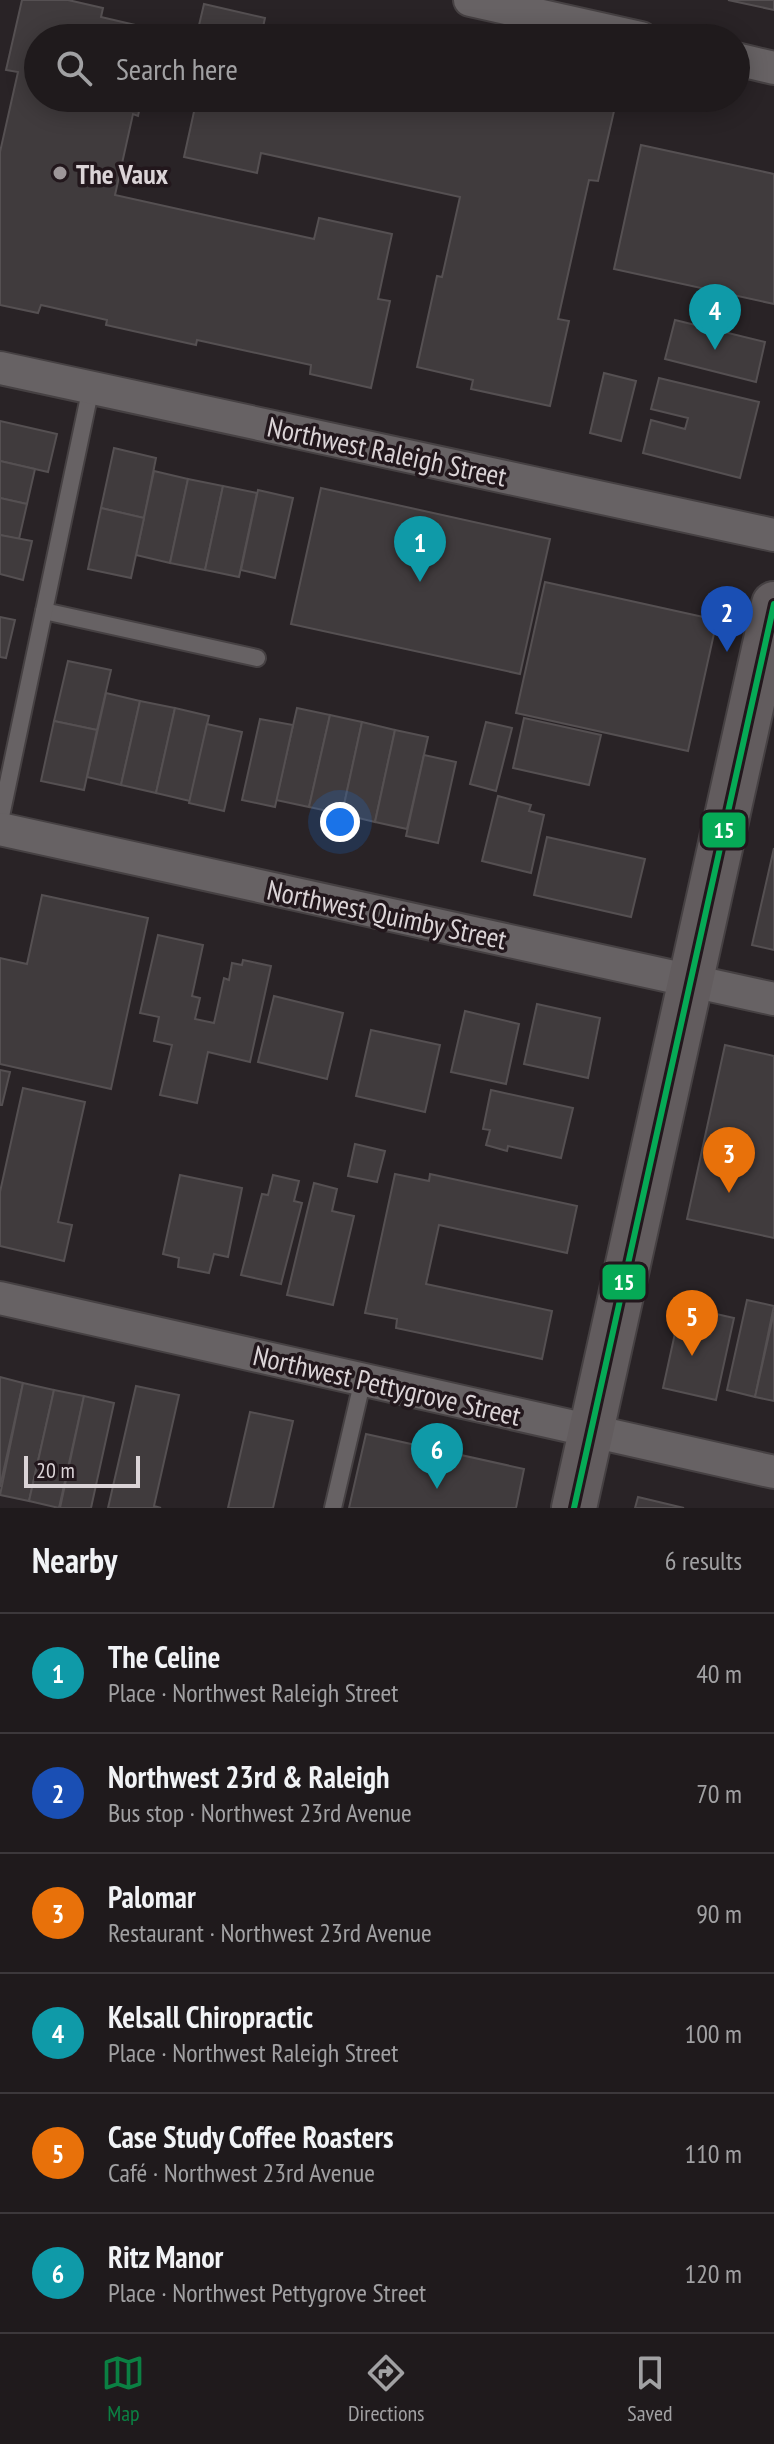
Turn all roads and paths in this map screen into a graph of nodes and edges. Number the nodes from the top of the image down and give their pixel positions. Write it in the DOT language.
graph roads {
  1 [pos="470,0"];
  2 [pos="578,24"];
  3 [pos="750,62"];
  4 [pos="774,68"];
  5 [pos="0,368"];
  6 [pos="91,387"];
  7 [pos="774,535"];
  8 [pos="774,604"];
  9 [pos="44,611"];
  10 [pos="257,658"];
  11 [pos="0,821"];
  12 [pos="0,829"];
  13 [pos="689,980"];
  14 [pos="774,999"];
  15 [pos="0,1298"];
  16 [pos="363,1379"];
  17 [pos="592,1431"];
  18 [pos="774,1472"];
  19 [pos="333,1508"];
  20 [pos="574,1508"];
  1 -- 2 [label="street"];
  3 -- 4 [label="street"];
  5 -- 6 [label="street, Northwest Raleigh Street"];
  6 -- 7 [label="street, Northwest Raleigh Street"];
  6 -- 9 [label="lane"];
  8 -- 13 [label="main road"];
  9 -- 10 [label="lane"];
  9 -- 11 [label="lane"];
  12 -- 13 [label="street, Northwest Quimby Street"];
  13 -- 14 [label="street, Northwest Quimby Street"];
  13 -- 17 [label="main road"];
  15 -- 16 [label="street, Northwest Pettygrove Street"];
  16 -- 17 [label="street, Northwest Pettygrove Street"];
  16 -- 19 [label="lane"];
  17 -- 18 [label="street, Northwest Pettygrove Street"];
  17 -- 20 [label="main road"];
}
